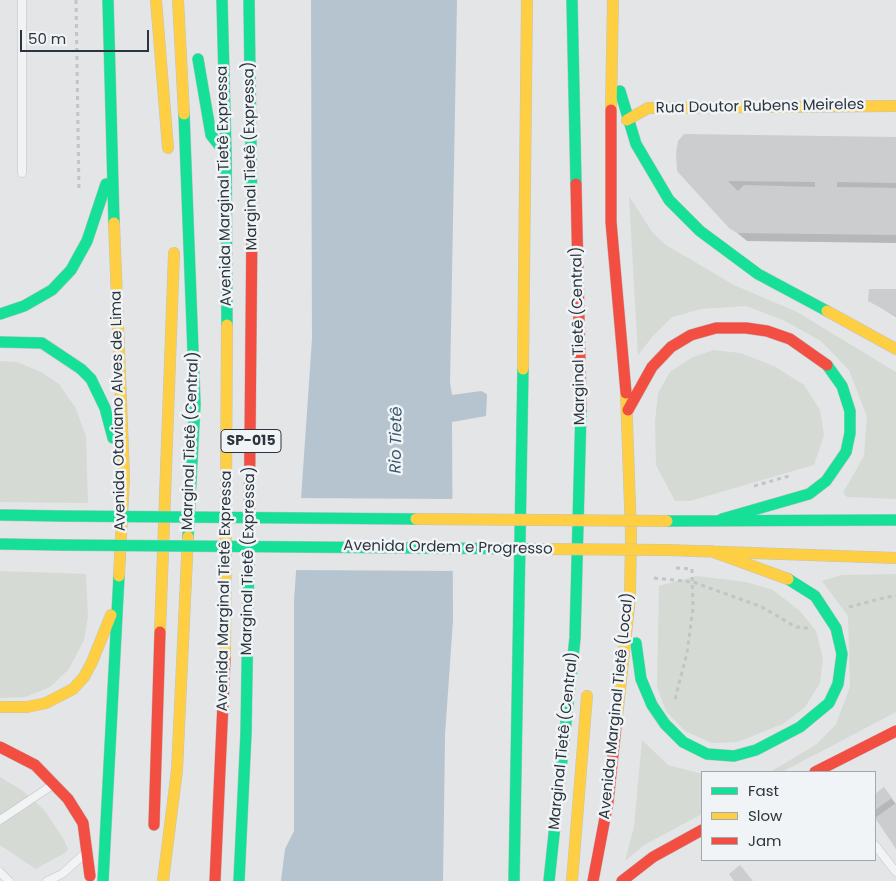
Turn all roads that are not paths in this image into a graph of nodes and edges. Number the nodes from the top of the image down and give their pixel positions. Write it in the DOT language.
graph roads {
  1 [pos="22,0"];
  2 [pos="108,0"];
  3 [pos="156,0"];
  4 [pos="178,0"];
  5 [pos="222,0"];
  6 [pos="249,0"];
  7 [pos="527,0"];
  8 [pos="572,0"];
  9 [pos="613,0"];
  10 [pos="197,47"];
  11 [pos="612,59"];
  12 [pos="896,106"];
  13 [pos="627,120"];
  14 [pos="111,154"];
  15 [pos="226,154"];
  16 [pos="169,157"];
  17 [pos="22,173"];
  18 [pos="174,244"];
  19 [pos="0,314"];
  20 [pos="0,342"];
  21 [pos="896,349"];
  22 [pos="628,410"];
  23 [pos="124,477"];
  24 [pos="0,515"];
  25 [pos="722,520"];
  26 [pos="896,520"];
  27 [pos="0,544"];
  28 [pos="711,551"];
  29 [pos="896,558"];
  30 [pos="119,595"];
  31 [pos="630,597"];
  32 [pos="575,638"];
  33 [pos="585,665"];
  34 [pos="588,684"];
  35 [pos="0,707"];
  36 [pos="896,730"];
  37 [pos="0,747"];
  38 [pos="821,771"];
  39 [pos="55,784"];
  40 [pos="0,820"];
  41 [pos="701,831"];
  42 [pos="154,837"];
  43 [pos="876,846"];
  44 [pos="88,849"];
  45 [pos="153,863"];
  46 [pos="0,872"];
  47 [pos="896,872"];
  48 [pos="9,881"];
  49 [pos="46,881"];
  50 [pos="91,881"];
  51 [pos="103,881"];
  52 [pos="152,881"];
  53 [pos="163,881"];
  54 [pos="215,881"];
  55 [pos="239,881"];
  56 [pos="514,881"];
  57 [pos="549,881"];
  58 [pos="572,881"];
  59 [pos="593,881"];
  60 [pos="622,881"];
  1 -- 17 [label="lane"];
  2 -- 14 [label="main road, Avenida Otaviano Alves de Lima"];
  3 -- 16 [label="main road"];
  4 -- 53 [label="main road, Marginal Tietê (Central)"];
  5 -- 15 [label="main road, Avenida Marginal Tietê Expressa / SP-015"];
  6 -- 55 [label="main road, Marginal Tietê (Expressa) / SP-015"];
  7 -- 56 [label="main road"];
  8 -- 32 [label="main road, Marginal Tietê (Central)"];
  9 -- 11 [label="main road"];
  10 -- 15 [label="main road"];
  11 -- 13 [label="main road"];
  11 -- 22 [label="main road, Avenida Marginal Tietê (Local)"];
  12 -- 13 [label="main road, Rua Doutor Rubens Meireles"];
  13 -- 21 [label="main road"];
  14 -- 19 [label="main road"];
  14 -- 23 [label="main road, Avenida Otaviano Alves de Lima"];
  15 -- 54 [label="main road, Avenida Marginal Tietê Expressa / SP-015"];
  18 -- 42 [label="main road"];
  20 -- 23 [label="main road"];
  22 -- 25 [label="main road"];
  22 -- 31 [label="main road, Avenida Marginal Tietê (Local)"];
  23 -- 30 [label="main road, Avenida Otaviano Alves de Lima"];
  24 -- 25 [label="main road, Avenida Ordem e Progresso, bridge"];
  25 -- 26 [label="main road, Avenida Ordem e Progresso"];
  27 -- 28 [label="main road, Avenida Ordem e Progresso, bridge"];
  28 -- 29 [label="main road, Avenida Ordem e Progresso"];
  28 -- 31 [label="main road"];
  30 -- 35 [label="main road"];
  30 -- 51 [label="main road, Avenida Otaviano Alves de Lima"];
  31 -- 59 [label="main road, Avenida Marginal Tietê (Local)"];
  32 -- 33 [label="main road"];
  32 -- 57 [label="main road, Marginal Tietê (Central)"];
  34 -- 58 [label="main road"];
  36 -- 38 [label="main road"];
  37 -- 39 [label="main road"];
  39 -- 40 [label="lane"];
  39 -- 44 [label="main road"];
  41 -- 60 [label="main road"];
  43 -- 47 [label="lane"];
  44 -- 49 [label="lane"];
  44 -- 50 [label="main road"];
  45 -- 52 [label="main road"];
  46 -- 48 [label="lane"];
}
